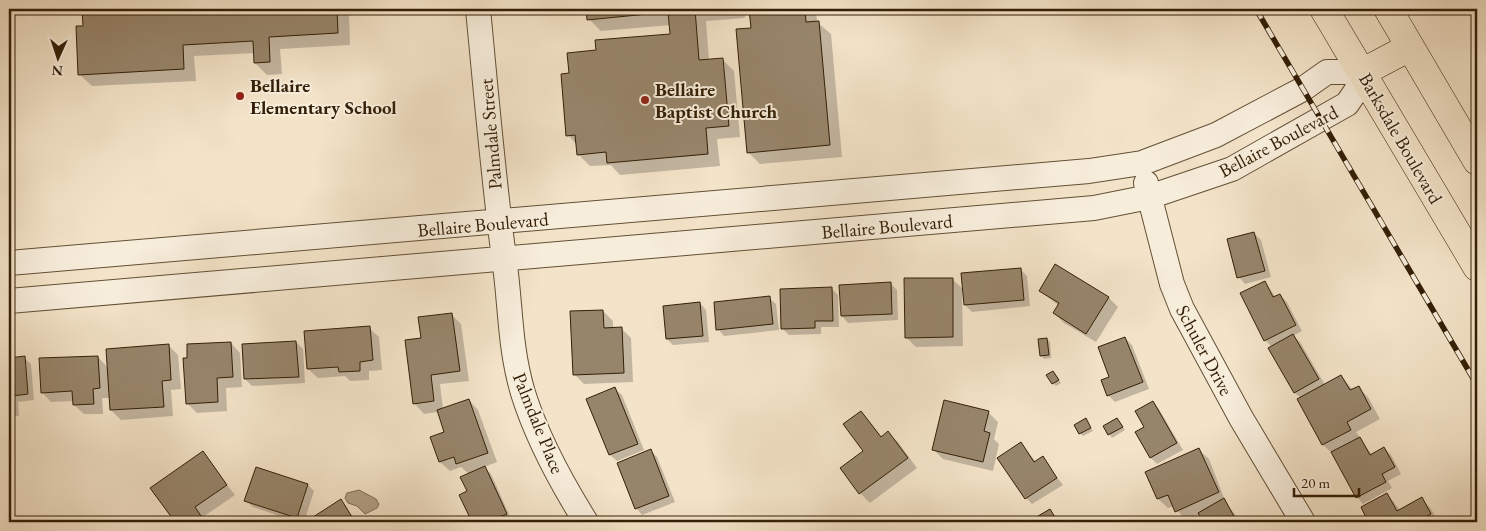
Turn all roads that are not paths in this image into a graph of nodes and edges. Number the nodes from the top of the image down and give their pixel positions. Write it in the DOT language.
graph roads {
  1 [pos="478,9"];
  2 [pos="1324,9"];
  3 [pos="1388,9"];
  4 [pos="1410,46"];
  5 [pos="1363,72"];
  6 [pos="1477,162"];
  7 [pos="1142,163"];
  8 [pos="954,183"];
  9 [pos="821,195"];
  10 [pos="1149,198"];
  11 [pos="955,220"];
  12 [pos="498,222"];
  13 [pos="823,231"];
  14 [pos="165,251"];
  15 [pos="504,259"];
  16 [pos="9,263"];
  17 [pos="1477,267"];
  18 [pos="170,286"];
  19 [pos="9,301"];
  20 [pos="586,522"];
  21 [pos="1303,522"];
  1 -- 12 [label="street, Palmdale Street"];
  2 -- 5 [label="main road, Barksdale Boulevard"];
  3 -- 4 [label="main road"];
  4 -- 5 [label="main road"];
  4 -- 6 [label="main road"];
  5 -- 7 [label="street, Bellaire Boulevard"];
  5 -- 10 [label="street, Bellaire Boulevard"];
  5 -- 17 [label="main road, Barksdale Boulevard"];
  7 -- 8 [label="street, Bellaire Boulevard"];
  7 -- 10 [label="street, Schuler Drive"];
  8 -- 9 [label="street, Bellaire Boulevard"];
  8 -- 11 [label="street"];
  9 -- 12 [label="street, Bellaire Boulevard"];
  9 -- 13 [label="street"];
  10 -- 11 [label="street, Bellaire Boulevard"];
  10 -- 21 [label="street, Schuler Drive"];
  11 -- 13 [label="street, Bellaire Boulevard"];
  12 -- 14 [label="street, Bellaire Boulevard"];
  12 -- 15 [label="street, Palmdale Street"];
  13 -- 15 [label="street, Bellaire Boulevard"];
  14 -- 16 [label="street, Bellaire Boulevard"];
  14 -- 18 [label="street"];
  15 -- 18 [label="street, Bellaire Boulevard"];
  15 -- 20 [label="street, Palmdale Place"];
  18 -- 19 [label="street, Bellaire Boulevard"];
}
